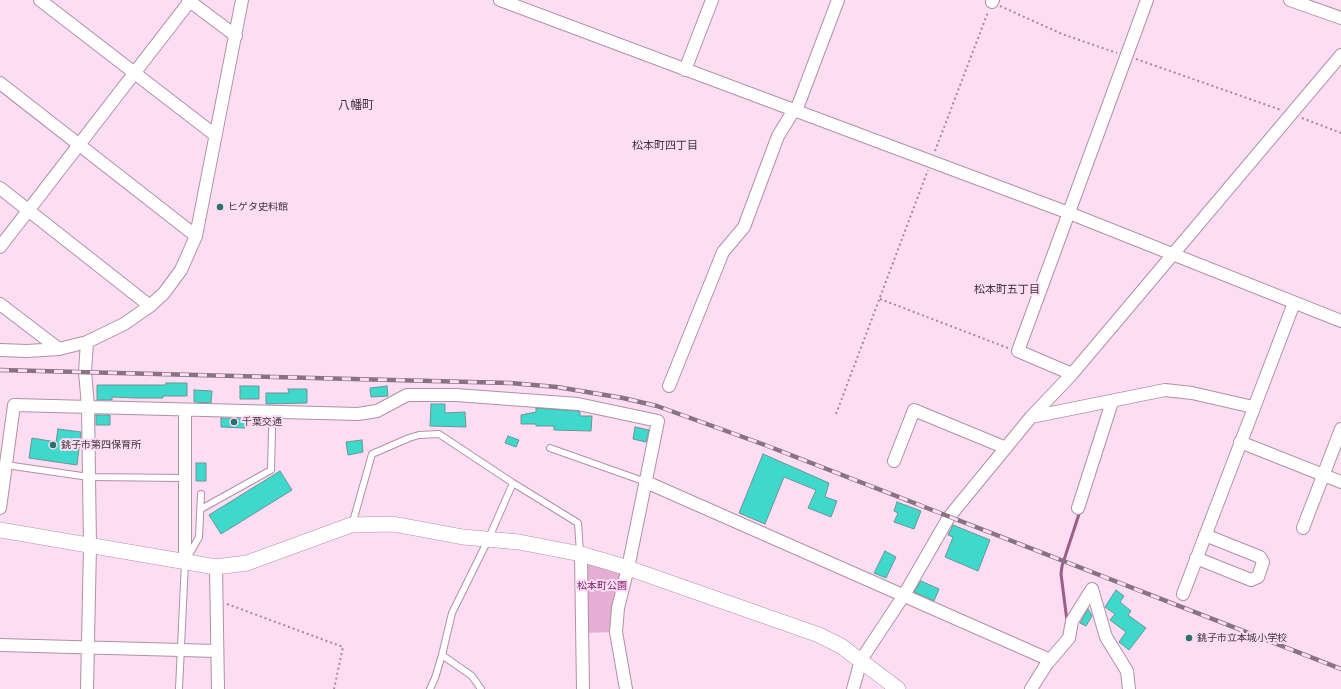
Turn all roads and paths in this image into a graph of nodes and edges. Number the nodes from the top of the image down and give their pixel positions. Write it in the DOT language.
graph roads {
  1 [pos="40,0"];
  2 [pos="242,0"];
  3 [pos="500,0"];
  4 [pos="712,0"];
  5 [pos="838,0"];
  6 [pos="1147,0"];
  7 [pos="1290,0"];
  8 [pos="189,1"];
  9 [pos="992,1"];
  10 [pos="1341,18"];
  11 [pos="236,36"];
  12 [pos="1341,55"];
  13 [pos="1126,56"];
  14 [pos="685,70"];
  15 [pos="133,72"];
  16 [pos="0,82"];
  17 [pos="795,111"];
  18 [pos="1292,114"];
  19 [pos="1341,132"];
  20 [pos="215,135"];
  21 [pos="78,143"];
  22 [pos="931,161"];
  23 [pos="0,188"];
  24 [pos="28,210"];
  25 [pos="1069,213"];
  26 [pos="196,236"];
  27 [pos="0,247"];
  28 [pos="1172,254"];
  29 [pos="880,299"];
  30 [pos="1294,303"];
  31 [pos="0,304"];
  32 [pos="150,306"];
  33 [pos="1341,321"];
  34 [pos="87,342"];
  35 [pos="59,349"];
  36 [pos="0,350"];
  37 [pos="1018,351"];
  38 [pos="1072,374"];
  39 [pos="670,386"];
  40 [pos="1112,402"];
  41 [pos="88,406"];
  42 [pos="1253,407"];
  43 [pos="185,410"];
  44 [pos="836,414"];
  45 [pos="1031,417"];
  46 [pos="272,428"];
  47 [pos="1341,429"];
  48 [pos="1240,442"];
  49 [pos="1338,447"];
  50 [pos="550,448"];
  51 [pos="1006,448"];
  52 [pos="894,461"];
  53 [pos="6,466"];
  54 [pos="1323,474"];
  55 [pos="89,477"];
  56 [pos="184,478"];
  57 [pos="646,482"];
  58 [pos="1341,482"];
  59 [pos="513,483"];
  60 [pos="201,494"];
  61 [pos="0,508"];
  62 [pos="1078,508"];
  63 [pos="201,509"];
  64 [pos="351,525"];
  65 [pos="1303,528"];
  66 [pos="0,530"];
  67 [pos="1205,535"];
  68 [pos="488,540"];
  69 [pos="90,546"];
  70 [pos="580,554"];
  71 [pos="1196,558"];
  72 [pos="185,562"];
  73 [pos="216,567"];
  74 [pos="628,568"];
  75 [pos="1183,594"];
  76 [pos="904,595"];
  77 [pos="217,601"];
  78 [pos="0,644"];
  79 [pos="88,647"];
  80 [pos="182,650"];
  81 [pos="217,651"];
  82 [pos="442,655"];
  83 [pos="861,660"];
  84 [pos="1050,660"];
  85 [pos="87,689"];
  86 [pos="179,689"];
  87 [pos="218,689"];
  88 [pos="334,689"];
  89 [pos="430,689"];
  90 [pos="481,689"];
  91 [pos="583,689"];
  92 [pos="626,689"];
  93 [pos="853,689"];
  94 [pos="898,689"];
  95 [pos="1031,689"];
  96 [pos="1129,689"];
  1 -- 15 [label="street"];
  2 -- 11 [label="street"];
  3 -- 14 [label="street"];
  4 -- 14 [label="street"];
  5 -- 17 [label="street"];
  6 -- 13 [label="street"];
  7 -- 10 [label="street"];
  8 -- 11 [label="street"];
  8 -- 15 [label="street"];
  9 -- 13 [label="path"];
  9 -- 22 [label="path"];
  11 -- 20 [label="street"];
  12 -- 18 [label="street"];
  13 -- 18 [label="path"];
  13 -- 25 [label="street"];
  14 -- 17 [label="street"];
  15 -- 20 [label="street"];
  15 -- 21 [label="street"];
  16 -- 21 [label="street"];
  17 -- 22 [label="street"];
  17 -- 39 [label="street"];
  18 -- 19 [label="path"];
  18 -- 28 [label="street"];
  20 -- 26 [label="street"];
  21 -- 24 [label="street"];
  21 -- 26 [label="street"];
  22 -- 25 [label="street"];
  22 -- 29 [label="path"];
  23 -- 24 [label="street"];
  24 -- 27 [label="street"];
  24 -- 32 [label="street"];
  25 -- 28 [label="street"];
  25 -- 37 [label="street"];
  26 -- 32 [label="street"];
  28 -- 30 [label="street"];
  28 -- 38 [label="street"];
  29 -- 37 [label="path"];
  29 -- 44 [label="path"];
  30 -- 33 [label="street"];
  30 -- 42 [label="street"];
  31 -- 35 [label="street"];
  32 -- 34 [label="street"];
  34 -- 35 [label="street"];
  34 -- 41 [label="street"];
  35 -- 36 [label="street"];
  37 -- 38 [label="street"];
  38 -- 45 [label="street"];
  40 -- 42 [label="street"];
  40 -- 45 [label="street"];
  40 -- 62 [label="street"];
  41 -- 43 [label="street"];
  41 -- 53 [label="street"];
  41 -- 55 [label="street"];
  42 -- 48 [label="street"];
  43 -- 56 [label="street"];
  43 -- 57 [label="street"];
  45 -- 51 [label="street"];
  46 -- 63 [label="lane"];
  47 -- 49 [label="street"];
  48 -- 54 [label="street"];
  48 -- 67 [label="street"];
  49 -- 54 [label="street"];
  50 -- 57 [label="lane"];
  51 -- 52 [label="street"];
  51 -- 76 [label="street"];
  53 -- 55 [label="lane"];
  53 -- 61 [label="street"];
  54 -- 58 [label="street"];
  54 -- 65 [label="street"];
  55 -- 56 [label="lane"];
  55 -- 69 [label="street"];
  56 -- 72 [label="street"];
  57 -- 74 [label="street"];
  57 -- 76 [label="street"];
  59 -- 64 [label="lane"];
  59 -- 68 [label="lane"];
  59 -- 70 [label="lane"];
  60 -- 63 [label="lane"];
  63 -- 72 [label="lane"];
  64 -- 68 [label="street"];
  64 -- 73 [label="street"];
  66 -- 69 [label="street"];
  67 -- 71 [label="street"];
  67 -- 71 [label="street"];
  68 -- 70 [label="street"];
  68 -- 82 [label="lane"];
  69 -- 72 [label="street"];
  69 -- 79 [label="street"];
  70 -- 74 [label="street"];
  70 -- 91 [label="street"];
  71 -- 75 [label="street"];
  72 -- 73 [label="street"];
  72 -- 80 [label="lane"];
  73 -- 77 [label="street"];
  74 -- 83 [label="street"];
  74 -- 92 [label="street"];
  76 -- 83 [label="street"];
  76 -- 84 [label="street"];
  77 -- 81 [label="street"];
  77 -- 88 [label="path"];
  78 -- 79 [label="street"];
  79 -- 80 [label="street"];
  79 -- 85 [label="street"];
  80 -- 81 [label="street"];
  80 -- 86 [label="lane"];
  81 -- 87 [label="street"];
  82 -- 89 [label="lane"];
  82 -- 90 [label="lane"];
  83 -- 93 [label="street"];
  83 -- 94 [label="street"];
  84 -- 95 [label="street"];
  84 -- 96 [label="street"];
}
